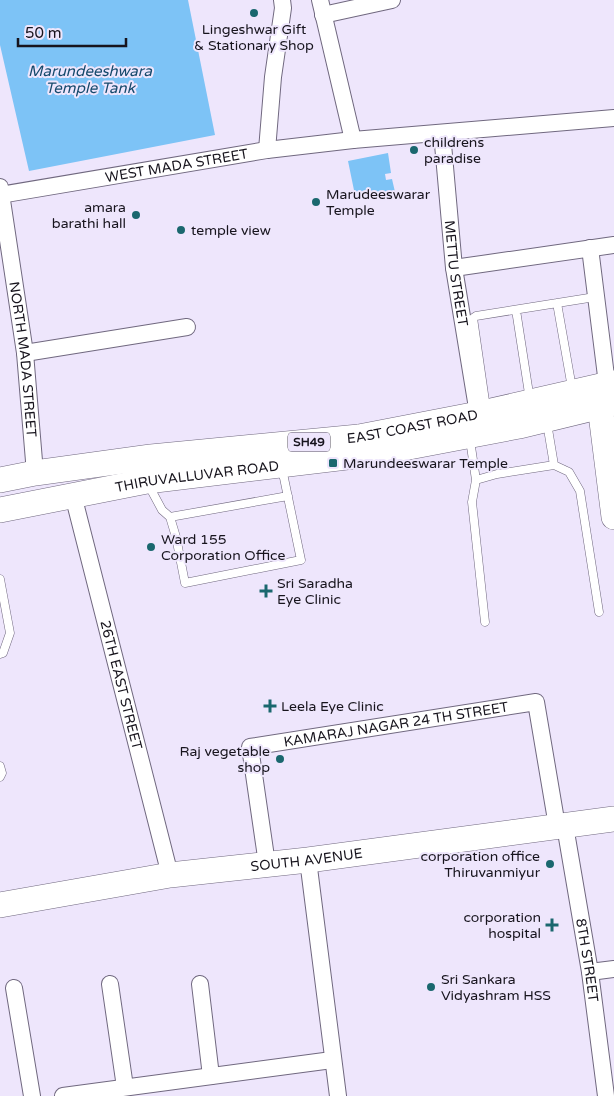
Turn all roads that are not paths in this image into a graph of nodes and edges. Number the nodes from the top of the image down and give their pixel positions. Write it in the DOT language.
graph roads {
  1 [pos="282,0"];
  2 [pos="392,0"];
  3 [pos="322,7"];
  4 [pos="614,118"];
  5 [pos="442,133"];
  6 [pos="353,140"];
  7 [pos="267,150"];
  8 [pos="0,192"];
  9 [pos="614,245"];
  10 [pos="590,248"];
  11 [pos="454,268"];
  12 [pos="596,297"];
  13 [pos="557,303"];
  14 [pos="516,310"];
  15 [pos="187,327"];
  16 [pos="25,353"];
  17 [pos="572,393"];
  18 [pos="609,394"];
  19 [pos="528,413"];
  20 [pos="478,421"];
  21 [pos="279,465"];
  22 [pos="554,465"];
  23 [pos="35,473"];
  24 [pos="0,480"];
  25 [pos="476,480"];
  26 [pos="147,481"];
  27 [pos="73,495"];
  28 [pos="288,496"];
  29 [pos="0,510"];
  30 [pos="170,516"];
  31 [pos="614,517"];
  32 [pos="0,579"];
  33 [pos="599,612"];
  34 [pos="485,622"];
  35 [pos="0,654"];
  36 [pos="0,766"];
  37 [pos="0,777"];
  38 [pos="614,819"];
  39 [pos="561,826"];
  40 [pos="308,860"];
  41 [pos="267,864"];
  42 [pos="170,875"];
  43 [pos="0,904"];
  44 [pos="614,969"];
  45 [pos="590,972"];
  46 [pos="110,984"];
  47 [pos="200,984"];
  48 [pos="14,988"];
  49 [pos="332,1060"];
  50 [pos="211,1076"];
  51 [pos="125,1088"];
  52 [pos="32,1096"];
  53 [pos="63,1096"];
  54 [pos="338,1096"];
  55 [pos="606,1096"];
  1 -- 7 [label="street"];
  2 -- 3 [label="street"];
  3 -- 6 [label="street"];
  4 -- 5 [label="street, WEST MADA STREET"];
  5 -- 6 [label="street, WEST MADA STREET"];
  5 -- 11 [label="street, METTU STREET"];
  6 -- 7 [label="street, WEST MADA STREET"];
  7 -- 8 [label="street, WEST MADA STREET"];
  8 -- 16 [label="street, NORTH MADA STREET"];
  9 -- 10 [label="street"];
  10 -- 11 [label="street"];
  10 -- 12 [label="street"];
  11 -- 20 [label="street, METTU STREET"];
  12 -- 13 [label="lane"];
  12 -- 18 [label="street"];
  13 -- 14 [label="lane"];
  13 -- 17 [label="lane"];
  14 -- 19 [label="lane"];
  14 -- 20 [label="lane"];
  15 -- 16 [label="street"];
  16 -- 23 [label="street, NORTH MADA STREET"];
  17 -- 18 [label="main road, EAST COAST ROAD / SH49"];
  17 -- 19 [label="main road, EAST COAST ROAD / SH49"];
  18 -- 19 [label="main road, SH49"];
  18 -- 31 [label="main road"];
  19 -- 20 [label="main road, EAST COAST ROAD / SH49"];
  19 -- 22 [label="lane"];
  20 -- 21 [label="main road, THIRUVALLUVAR ROAD / SH49"];
  20 -- 23 [label="main road, EAST COAST ROAD / SH49"];
  20 -- 25 [label="lane"];
  21 -- 26 [label="main road, THIRUVALLUVAR ROAD / SH49"];
  21 -- 28 [label="lane"];
  22 -- 25 [label="lane"];
  22 -- 33 [label="lane"];
  23 -- 24 [label="main road, EAST COAST ROAD / SH49"];
  25 -- 34 [label="lane"];
  26 -- 27 [label="main road, THIRUVALLUVAR ROAD / SH49"];
  26 -- 30 [label="lane"];
  27 -- 29 [label="main road, THIRUVALLUVAR ROAD / SH49"];
  27 -- 42 [label="street, 26TH EAST STREET"];
  28 -- 30 [label="lane"];
  28 -- 30 [label="lane"];
  32 -- 35 [label="lane"];
  36 -- 37 [label="lane"];
  38 -- 39 [label="main road, SOUTH AVENUE"];
  39 -- 40 [label="main road, SOUTH AVENUE"];
  39 -- 41 [label="street, KAMARAJ NAGAR 24 TH STREET"];
  39 -- 45 [label="street, 8TH STREET"];
  40 -- 41 [label="main road, SOUTH AVENUE"];
  40 -- 49 [label="street"];
  41 -- 42 [label="main road, SOUTH AVENUE"];
  42 -- 43 [label="main road, SOUTH AVENUE"];
  44 -- 45 [label="street"];
  45 -- 55 [label="street, 8TH STREET"];
  46 -- 51 [label="street"];
  47 -- 50 [label="street"];
  48 -- 52 [label="street"];
  49 -- 50 [label="street"];
  49 -- 54 [label="street"];
  50 -- 51 [label="street"];
  51 -- 53 [label="street"];
}
